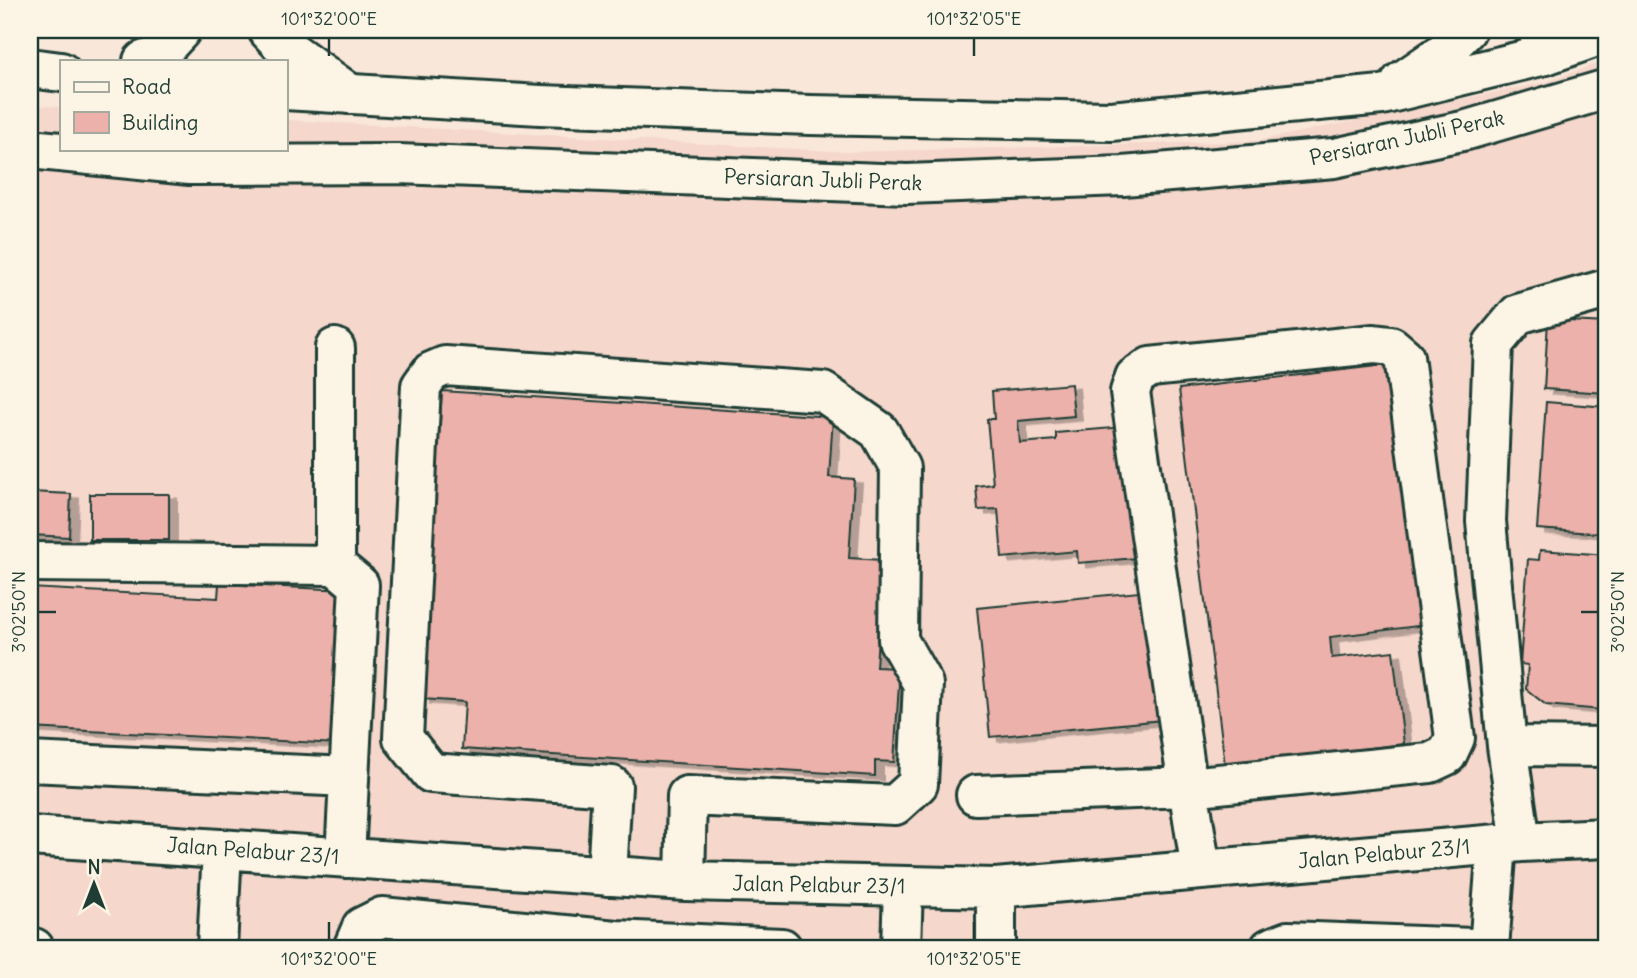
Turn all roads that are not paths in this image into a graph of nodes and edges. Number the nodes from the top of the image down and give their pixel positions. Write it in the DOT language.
graph roads {
  1 [pos="181,30"];
  2 [pos="268,30"];
  3 [pos="1466,30"];
  4 [pos="1607,33"];
  5 [pos="1541,43"];
  6 [pos="146,60"];
  7 [pos="30,68"];
  8 [pos="60,72"];
  9 [pos="1607,82"];
  10 [pos="287,89"];
  11 [pos="1607,89"];
  12 [pos="350,94"];
  13 [pos="1382,95"];
  14 [pos="35,151"];
  15 [pos="1607,289"];
  16 [pos="335,348"];
  17 [pos="30,562"];
  18 [pos="335,565"];
  19 [pos="1507,746"];
  20 [pos="1607,747"];
  21 [pos="30,762"];
  22 [pos="348,778"];
  23 [pos="1188,787"];
  24 [pos="976,794"];
  25 [pos="30,836"];
  26 [pos="1607,838"];
  27 [pos="1509,843"];
  28 [pos="222,849"];
  29 [pos="345,858"];
  30 [pos="1201,870"];
  31 [pos="607,876"];
  32 [pos="685,881"];
  33 [pos="903,887"];
  34 [pos="996,888"];
  35 [pos="616,944"];
  36 [pos="216,948"];
  37 [pos="353,948"];
  38 [pos="782,948"];
  39 [pos="901,948"];
  40 [pos="996,948"];
  41 [pos="1270,948"];
  42 [pos="1473,948"];
  43 [pos="1489,948"];
  1 -- 6 [label="main road"];
  2 -- 12 [label="main road"];
  3 -- 13 [label="main road"];
  4 -- 5 [label="main road"];
  5 -- 9 [label="main road"];
  5 -- 13 [label="main road"];
  7 -- 8 [label="main road"];
  10 -- 12 [label="main road"];
  11 -- 14 [label="main road, Persiaran Jubli Perak"];
  12 -- 13 [label="main road"];
  15 -- 19 [label="main road"];
  16 -- 18 [label="main road"];
  17 -- 18 [label="main road"];
  18 -- 22 [label="main road"];
  19 -- 20 [label="main road"];
  19 -- 27 [label="main road"];
  21 -- 22 [label="main road"];
  22 -- 29 [label="main road"];
  23 -- 23 [label="main road"];
  23 -- 24 [label="main road"];
  23 -- 30 [label="main road"];
  25 -- 28 [label="main road, Jalan Pelabur 23/1"];
  26 -- 27 [label="main road, Jalan Pelabur 23/1"];
  27 -- 30 [label="main road, Jalan Pelabur 23/1"];
  27 -- 43 [label="main road"];
  28 -- 29 [label="main road, Jalan Pelabur 23/1"];
  28 -- 36 [label="main road"];
  29 -- 31 [label="main road, Jalan Pelabur 23/1"];
  30 -- 34 [label="main road, Jalan Pelabur 23/1"];
  31 -- 32 [label="main road, Jalan Pelabur 23/1"];
  31 -- 32 [label="main road"];
  32 -- 33 [label="main road, Jalan Pelabur 23/1"];
  33 -- 34 [label="main road, Jalan Pelabur 23/1"];
  33 -- 39 [label="main road"];
  34 -- 40 [label="main road"];
  35 -- 37 [label="main road"];
  35 -- 38 [label="main road"];
  41 -- 42 [label="main road"];
}
